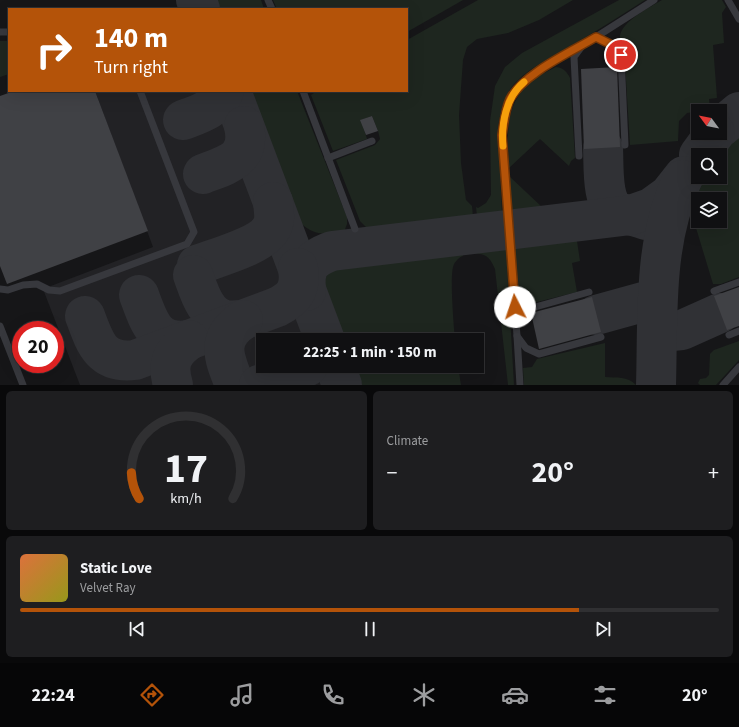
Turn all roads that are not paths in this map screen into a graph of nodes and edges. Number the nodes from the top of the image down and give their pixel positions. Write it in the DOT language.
graph roads {
  1 [pos="654,0"];
  2 [pos="728,0"];
  3 [pos="739,19"];
  4 [pos="596,37"];
  5 [pos="582,45"];
  6 [pos="140,92"];
  7 [pos="304,92"];
  8 [pos="372,141"];
  9 [pos="625,145"];
  10 [pos="579,156"];
  11 [pos="328,158"];
  12 [pos="355,229"];
  13 [pos="739,282"];
  14 [pos="0,289"];
  15 [pos="714,291"];
  16 [pos="589,292"];
  17 [pos="516,322"];
  18 [pos="0,326"];
  19 [pos="739,331"];
  20 [pos="729,335"];
  21 [pos="517,336"];
  22 [pos="601,337"];
  23 [pos="739,367"];
  24 [pos="23,385"];
  25 [pos="520,385"];
  26 [pos="723,385"];
  1 -- 4 [label="lane"];
  2 -- 3 [label="lane"];
  4 -- 5 [label="lane"];
  4 -- 9 [label="lane"];
  5 -- 10 [label="lane"];
  5 -- 17 [label="lane"];
  6 -- 14 [label="lane"];
  7 -- 11 [label="lane"];
  8 -- 11 [label="lane"];
  11 -- 12 [label="lane"];
  13 -- 15 [label="lane"];
  16 -- 17 [label="lane"];
  17 -- 21 [label="lane"];
  18 -- 24 [label="lane"];
  19 -- 20 [label="lane"];
  21 -- 22 [label="lane"];
  21 -- 25 [label="lane"];
  23 -- 26 [label="lane"];
}
